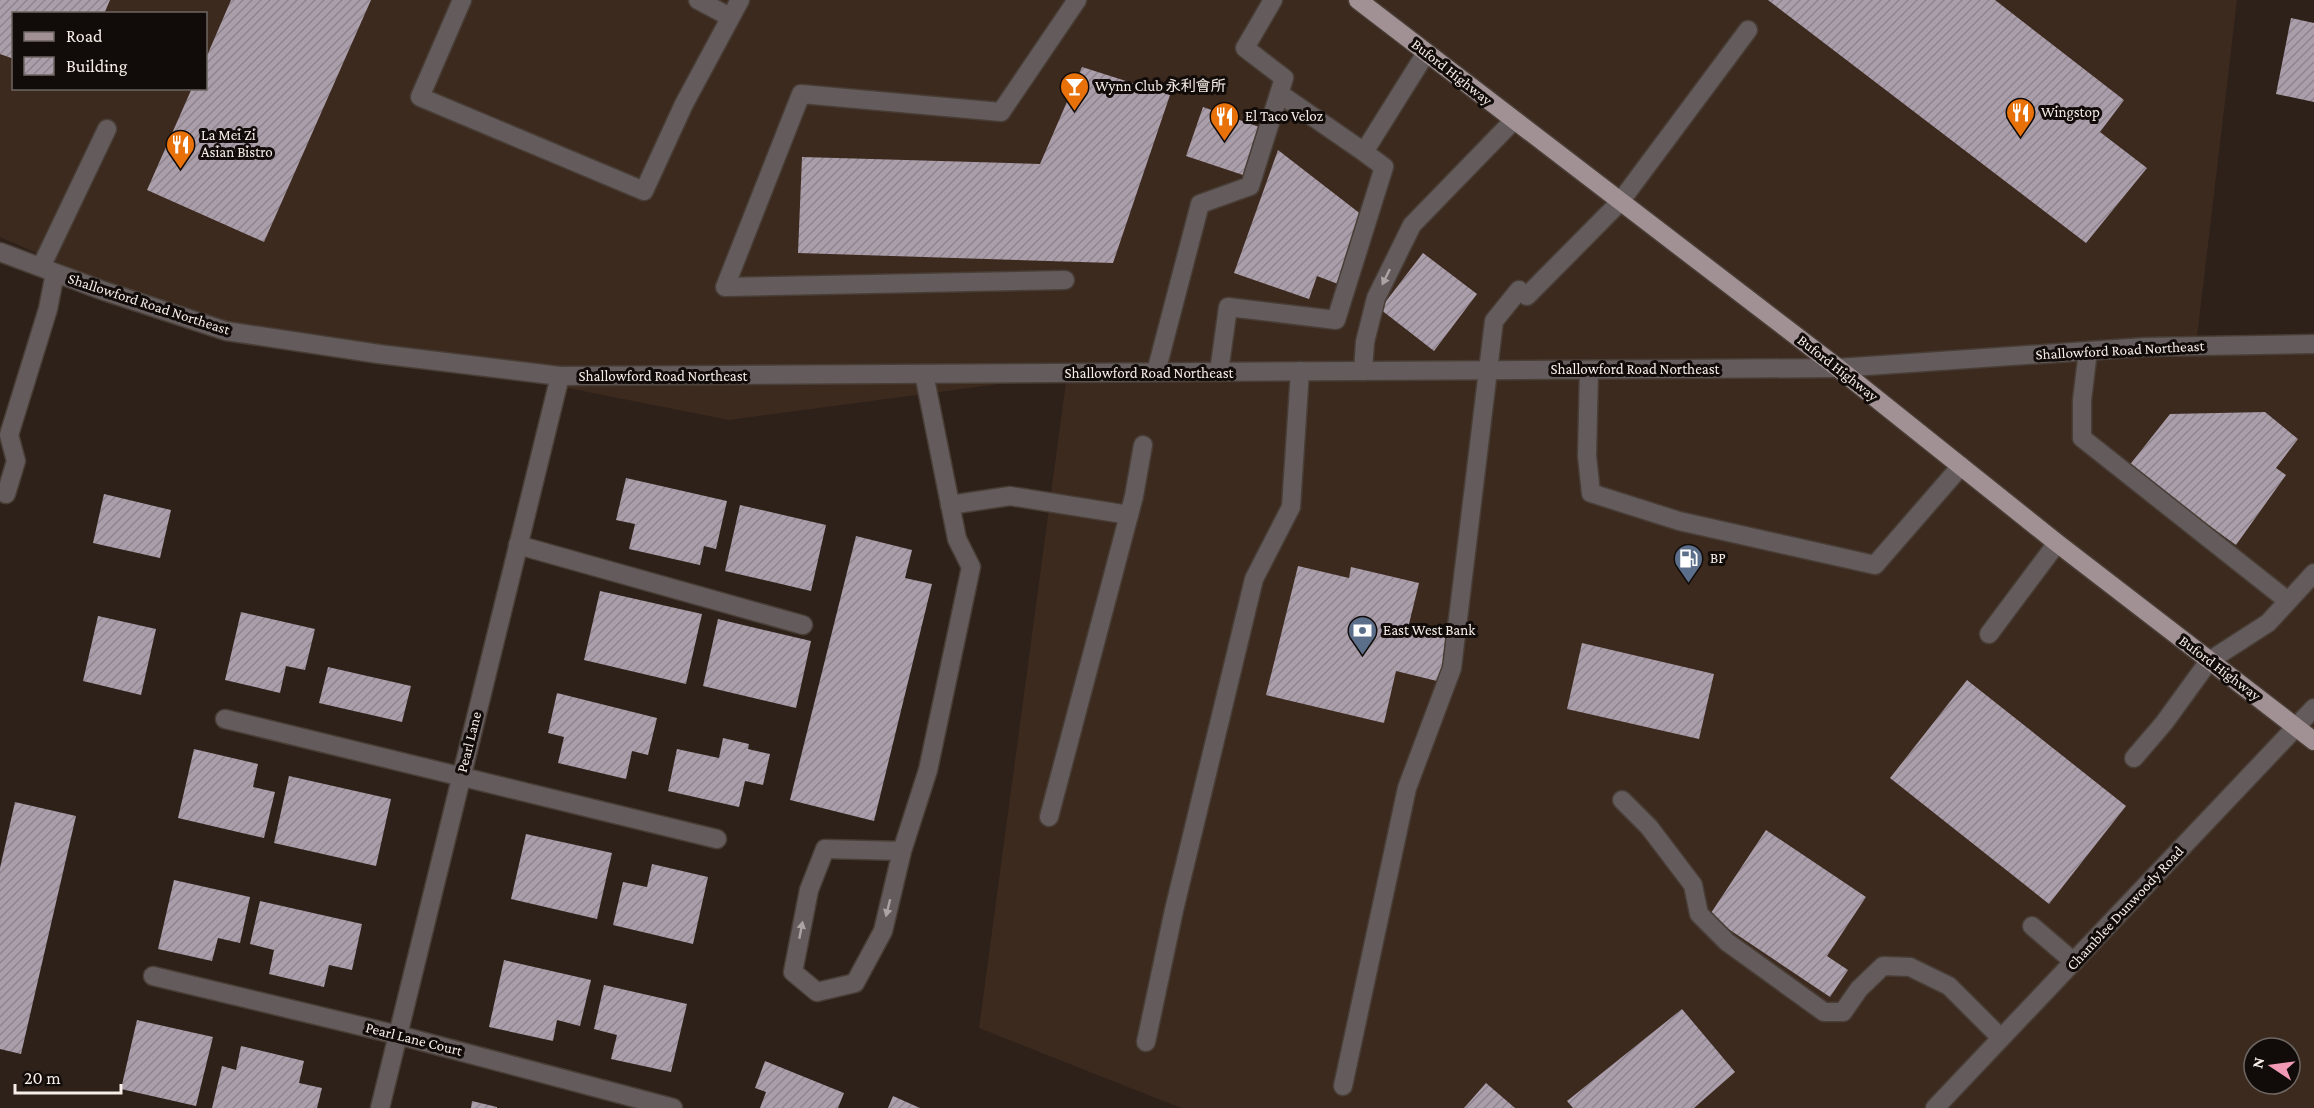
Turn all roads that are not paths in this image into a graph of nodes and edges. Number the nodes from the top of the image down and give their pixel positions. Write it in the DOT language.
graph roads {
  1 [pos="462,0"];
  2 [pos="698,0"];
  3 [pos="740,0"];
  4 [pos="1077,0"];
  5 [pos="1273,0"];
  6 [pos="1358,0"];
  7 [pos="730,17"];
  8 [pos="1748,30"];
  9 [pos="1426,52"];
  10 [pos="1280,94"];
  11 [pos="1514,120"];
  12 [pos="107,129"];
  13 [pos="1364,152"];
  14 [pos="1620,202"];
  15 [pos="0,252"];
  16 [pos="48,270"];
  17 [pos="1065,280"];
  18 [pos="2314,344"];
  19 [pos="2088,351"];
  20 [pos="1838,368"];
  21 [pos="1487,370"];
  22 [pos="1589,370"];
  23 [pos="1300,371"];
  24 [pos="1363,371"];
  25 [pos="1156,372"];
  26 [pos="1219,372"];
  27 [pos="924,374"];
  28 [pos="560,376"];
  29 [pos="1143,445"];
  30 [pos="1961,466"];
  31 [pos="6,494"];
  32 [pos="950,505"];
  33 [pos="1129,515"];
  34 [pos="2057,543"];
  35 [pos="518,545"];
  36 [pos="2314,573"];
  37 [pos="2288,602"];
  38 [pos="803,625"];
  39 [pos="1989,634"];
  40 [pos="2209,662"];
  41 [pos="2314,708"];
  42 [pos="225,719"];
  43 [pos="2296,727"];
  44 [pos="2314,741"];
  45 [pos="2134,758"];
  46 [pos="461,776"];
  47 [pos="1622,800"];
  48 [pos="1049,817"];
  49 [pos="717,839"];
  50 [pos="902,851"];
  51 [pos="2032,926"];
  52 [pos="2074,962"];
  53 [pos="153,976"];
  54 [pos="398,1035"];
  55 [pos="2001,1038"];
  56 [pos="1146,1042"];
  57 [pos="1343,1086"];
  58 [pos="380,1108"];
  59 [pos="673,1108"];
  60 [pos="1935,1108"];
  1 -- 7 [label="street"];
  2 -- 7 [label="street"];
  3 -- 7 [label="street"];
  4 -- 17 [label="street"];
  5 -- 10 [label="street"];
  6 -- 9 [label="main road, Buford Highway"];
  8 -- 14 [label="street"];
  9 -- 11 [label="main road, Buford Highway"];
  9 -- 13 [label="street"];
  10 -- 13 [label="street"];
  10 -- 25 [label="street"];
  11 -- 14 [label="main road, Buford Highway"];
  11 -- 24 [label="street, one-way"];
  12 -- 16 [label="street"];
  13 -- 26 [label="street"];
  14 -- 20 [label="main road, Buford Highway"];
  14 -- 21 [label="street"];
  15 -- 16 [label="street, Shallowford Road Northeast"];
  16 -- 28 [label="street, Shallowford Road Northeast"];
  16 -- 31 [label="street"];
  18 -- 19 [label="street, Shallowford Road Northeast"];
  19 -- 20 [label="street, Shallowford Road Northeast"];
  19 -- 37 [label="street"];
  20 -- 22 [label="street, Shallowford Road Northeast"];
  20 -- 30 [label="main road, Buford Highway"];
  21 -- 22 [label="street, Shallowford Road Northeast"];
  21 -- 24 [label="street, Shallowford Road Northeast"];
  21 -- 57 [label="street"];
  22 -- 30 [label="street"];
  23 -- 24 [label="street, Shallowford Road Northeast"];
  23 -- 26 [label="street, Shallowford Road Northeast"];
  23 -- 56 [label="street"];
  25 -- 26 [label="street, Shallowford Road Northeast"];
  25 -- 27 [label="street, Shallowford Road Northeast"];
  27 -- 28 [label="street, Shallowford Road Northeast"];
  27 -- 32 [label="street"];
  28 -- 35 [label="street, Pearl Lane"];
  29 -- 33 [label="street"];
  30 -- 34 [label="main road, Buford Highway"];
  32 -- 33 [label="street"];
  32 -- 50 [label="street"];
  33 -- 48 [label="street"];
  34 -- 39 [label="street"];
  34 -- 40 [label="main road, Buford Highway"];
  35 -- 38 [label="street"];
  35 -- 46 [label="street, Pearl Lane"];
  36 -- 37 [label="street"];
  37 -- 40 [label="street"];
  40 -- 43 [label="main road, Buford Highway"];
  40 -- 45 [label="street"];
  41 -- 43 [label="street, Chamblee Dunwoody Road"];
  42 -- 46 [label="street"];
  43 -- 44 [label="main road, Buford Highway"];
  43 -- 52 [label="street, Chamblee Dunwoody Road"];
  46 -- 49 [label="street"];
  46 -- 54 [label="street, Pearl Lane"];
  47 -- 55 [label="street"];
  50 -- 50 [label="street, one-way"];
  51 -- 52 [label="street"];
  52 -- 55 [label="street, Chamblee Dunwoody Road"];
  53 -- 54 [label="street, Pearl Lane Court"];
  54 -- 58 [label="street, Pearl Lane"];
  54 -- 59 [label="street, Pearl Lane Court"];
  55 -- 60 [label="street, Chamblee Dunwoody Road"];
}
